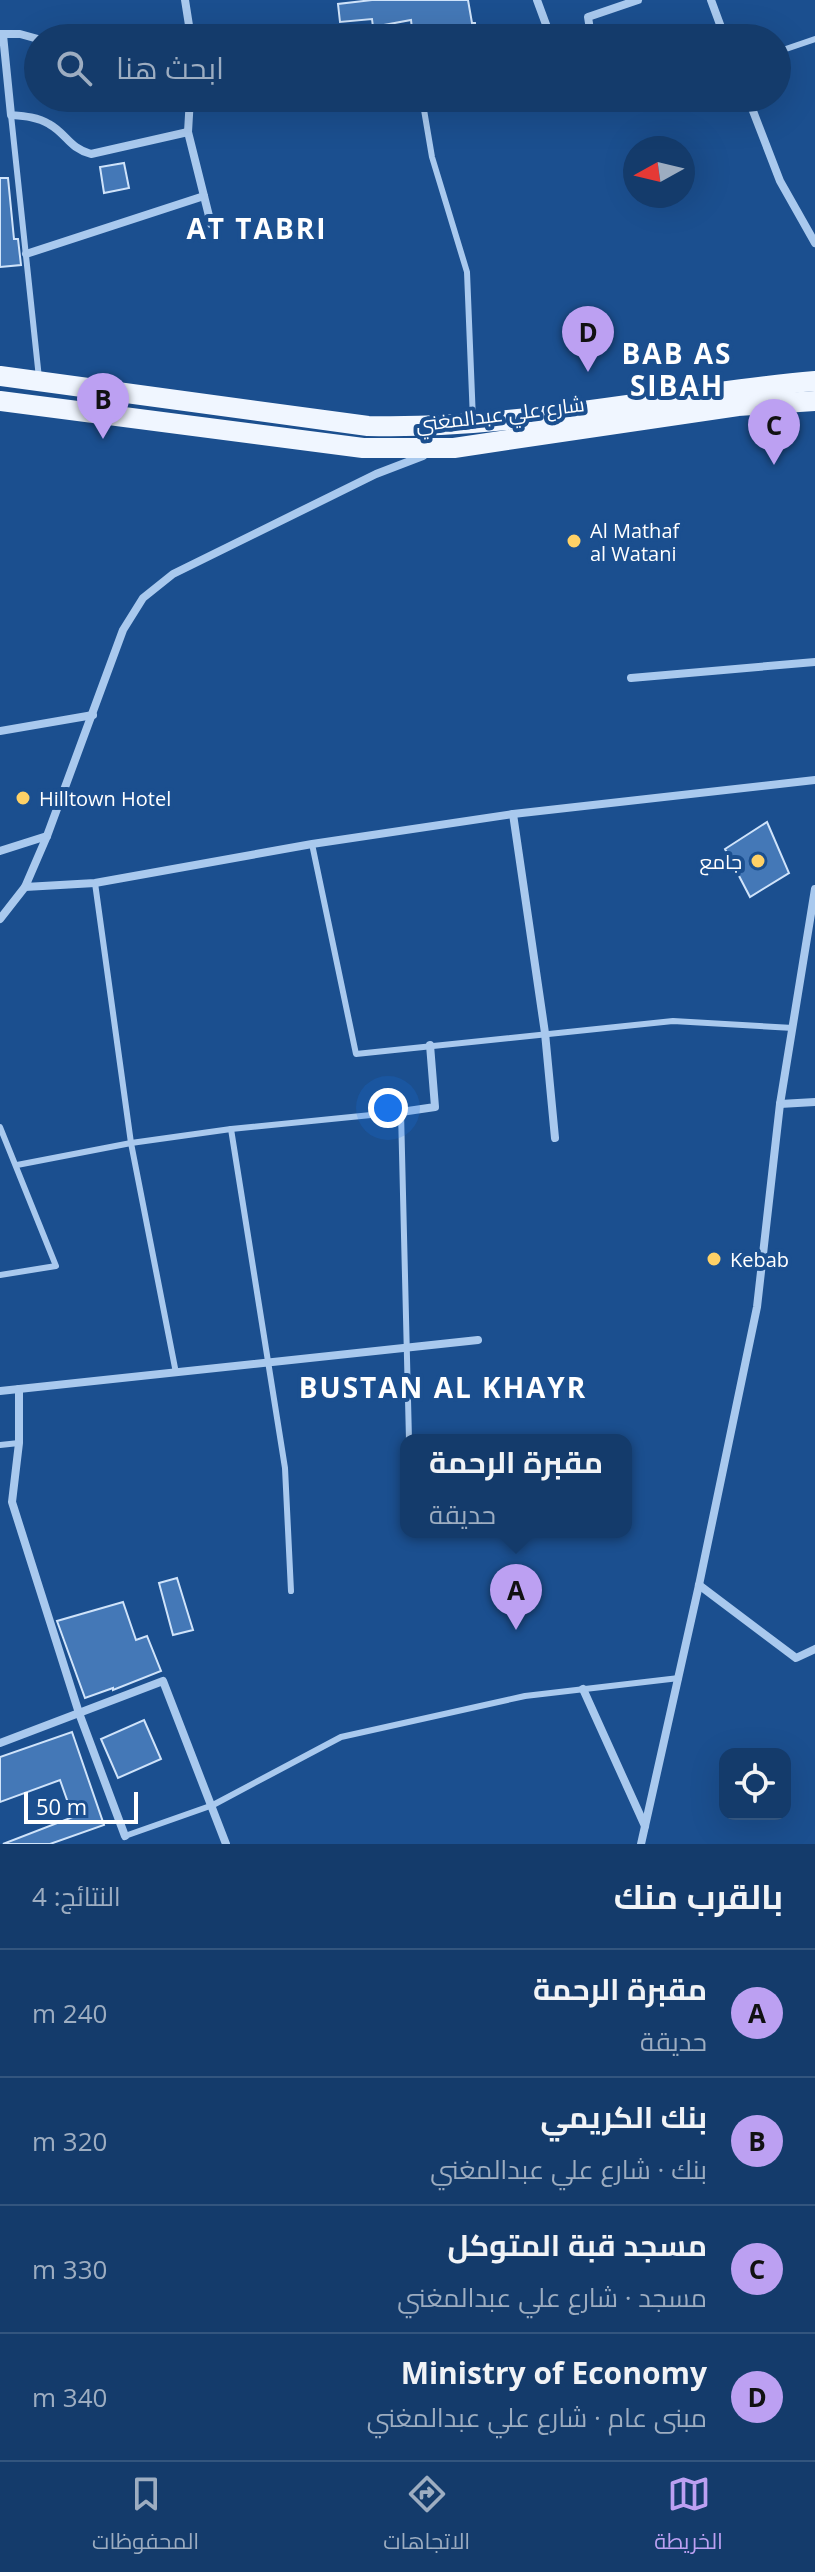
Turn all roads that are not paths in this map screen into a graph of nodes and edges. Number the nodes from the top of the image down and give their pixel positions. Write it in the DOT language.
graph roads {
  1 [pos="185,0"];
  2 [pos="537,0"];
  3 [pos="638,0"];
  4 [pos="711,0"];
  5 [pos="189,24"];
  6 [pos="546,24"];
  7 [pos="589,24"];
  8 [pos="720,24"];
  9 [pos="2,34"];
  10 [pos="24,35"];
  11 [pos="815,39"];
  12 [pos="791,47"];
  13 [pos="189,112"];
  14 [pos="424,112"];
  15 [pos="753,112"];
  16 [pos="11,115"];
  17 [pos="188,132"];
  18 [pos="204,196"];
  19 [pos="211,224"];
  20 [pos="815,243"];
  21 [pos="26,254"];
  22 [pos="0,376"];
  23 [pos="815,381"];
  24 [pos="40,382"];
  25 [pos="0,401"];
  26 [pos="815,401"];
  27 [pos="473,424"];
  28 [pos="368,426"];
  29 [pos="363,448"];
  30 [pos="443,449"];
  31 [pos="815,662"];
  32 [pos="631,678"];
  33 [pos="93,715"];
  34 [pos="0,731"];
  35 [pos="815,780"];
  36 [pos="513,814"];
  37 [pos="47,836"];
  38 [pos="312,844"];
  39 [pos="0,851"];
  40 [pos="95,883"];
  41 [pos="25,887"];
  42 [pos="815,889"];
  43 [pos="0,919"];
  44 [pos="793,1028"];
  45 [pos="545,1033"];
  46 [pos="430,1045"];
  47 [pos="815,1102"];
  48 [pos="780,1104"];
  49 [pos="401,1112"];
  50 [pos="0,1127"];
  51 [pos="231,1129"];
  52 [pos="555,1138"];
  53 [pos="131,1143"];
  54 [pos="17,1165"];
  55 [pos="0,1275"];
  56 [pos="478,1340"];
  57 [pos="407,1348"];
  58 [pos="269,1363"];
  59 [pos="176,1373"];
  60 [pos="19,1389"];
  61 [pos="0,1391"];
  62 [pos="409,1434"];
  63 [pos="19,1443"];
  64 [pos="0,1445"];
  65 [pos="12,1502"];
  66 [pos="0,1504"];
  67 [pos="699,1585"];
  68 [pos="291,1591"];
  69 [pos="815,1649"];
  70 [pos="679,1678"];
  71 [pos="583,1689"];
  72 [pos="79,1713"];
  73 [pos="0,1743"];
  74 [pos="213,1805"];
  75 [pos="645,1826"];
  76 [pos="125,1836"];
  77 [pos="226,1844"];
  78 [pos="641,1844"];
  1 -- 5 [label="street"];
  2 -- 6 [label="street"];
  3 -- 7 [label="street"];
  4 -- 8 [label="street"];
  9 -- 10 [label="street"];
  9 -- 16 [label="street"];
  11 -- 12 [label="lane"];
  13 -- 17 [label="street"];
  14 -- 27 [label="lane"];
  15 -- 20 [label="street"];
  16 -- 17 [label="street"];
  16 -- 21 [label="lane"];
  17 -- 18 [label="street"];
  18 -- 19 [label="street"];
  18 -- 21 [label="street"];
  21 -- 24 [label="lane"];
  22 -- 24 [label="main road, شارع علي عبدالمغني"];
  23 -- 27 [label="main road, شارع علي عبدالمغني"];
  24 -- 28 [label="main road, شارع علي عبدالمغني"];
  25 -- 29 [label="main road, شارع علي عبدالمغني"];
  26 -- 30 [label="main road, شارع علي عبدالمغني"];
  27 -- 28 [label="main road, شارع علي عبدالمغني"];
  28 -- 29 [label="main road"];
  29 -- 30 [label="main road, شارع علي عبدالمغني"];
  30 -- 33 [label="street"];
  31 -- 32 [label="street"];
  33 -- 34 [label="street"];
  33 -- 37 [label="street"];
  35 -- 36 [label="street"];
  36 -- 38 [label="street"];
  36 -- 45 [label="street"];
  37 -- 39 [label="street"];
  37 -- 41 [label="street"];
  38 -- 40 [label="street"];
  38 -- 46 [label="lane"];
  40 -- 41 [label="street"];
  40 -- 53 [label="lane"];
  41 -- 43 [label="street"];
  42 -- 44 [label="street"];
  44 -- 45 [label="lane"];
  44 -- 48 [label="street"];
  45 -- 46 [label="lane"];
  45 -- 52 [label="street"];
  46 -- 49 [label="street"];
  47 -- 48 [label="street"];
  48 -- 67 [label="street"];
  49 -- 51 [label="lane"];
  49 -- 57 [label="lane"];
  50 -- 54 [label="lane"];
  51 -- 53 [label="lane"];
  51 -- 58 [label="lane"];
  53 -- 54 [label="lane"];
  53 -- 59 [label="lane"];
  54 -- 55 [label="lane"];
  56 -- 57 [label="street"];
  57 -- 58 [label="street"];
  57 -- 62 [label="lane"];
  58 -- 59 [label="street"];
  58 -- 68 [label="lane"];
  59 -- 60 [label="street"];
  60 -- 61 [label="street"];
  60 -- 63 [label="street"];
  63 -- 64 [label="lane"];
  63 -- 65 [label="street"];
  65 -- 66 [label="street"];
  65 -- 72 [label="street"];
  67 -- 69 [label="street"];
  67 -- 70 [label="street"];
  70 -- 71 [label="lane"];
  70 -- 75 [label="street"];
  71 -- 74 [label="lane"];
  71 -- 75 [label="street"];
  72 -- 73 [label="street"];
  72 -- 74 [label="street"];
  72 -- 76 [label="street"];
  74 -- 76 [label="lane"];
  74 -- 77 [label="street"];
  75 -- 78 [label="street"];
}
